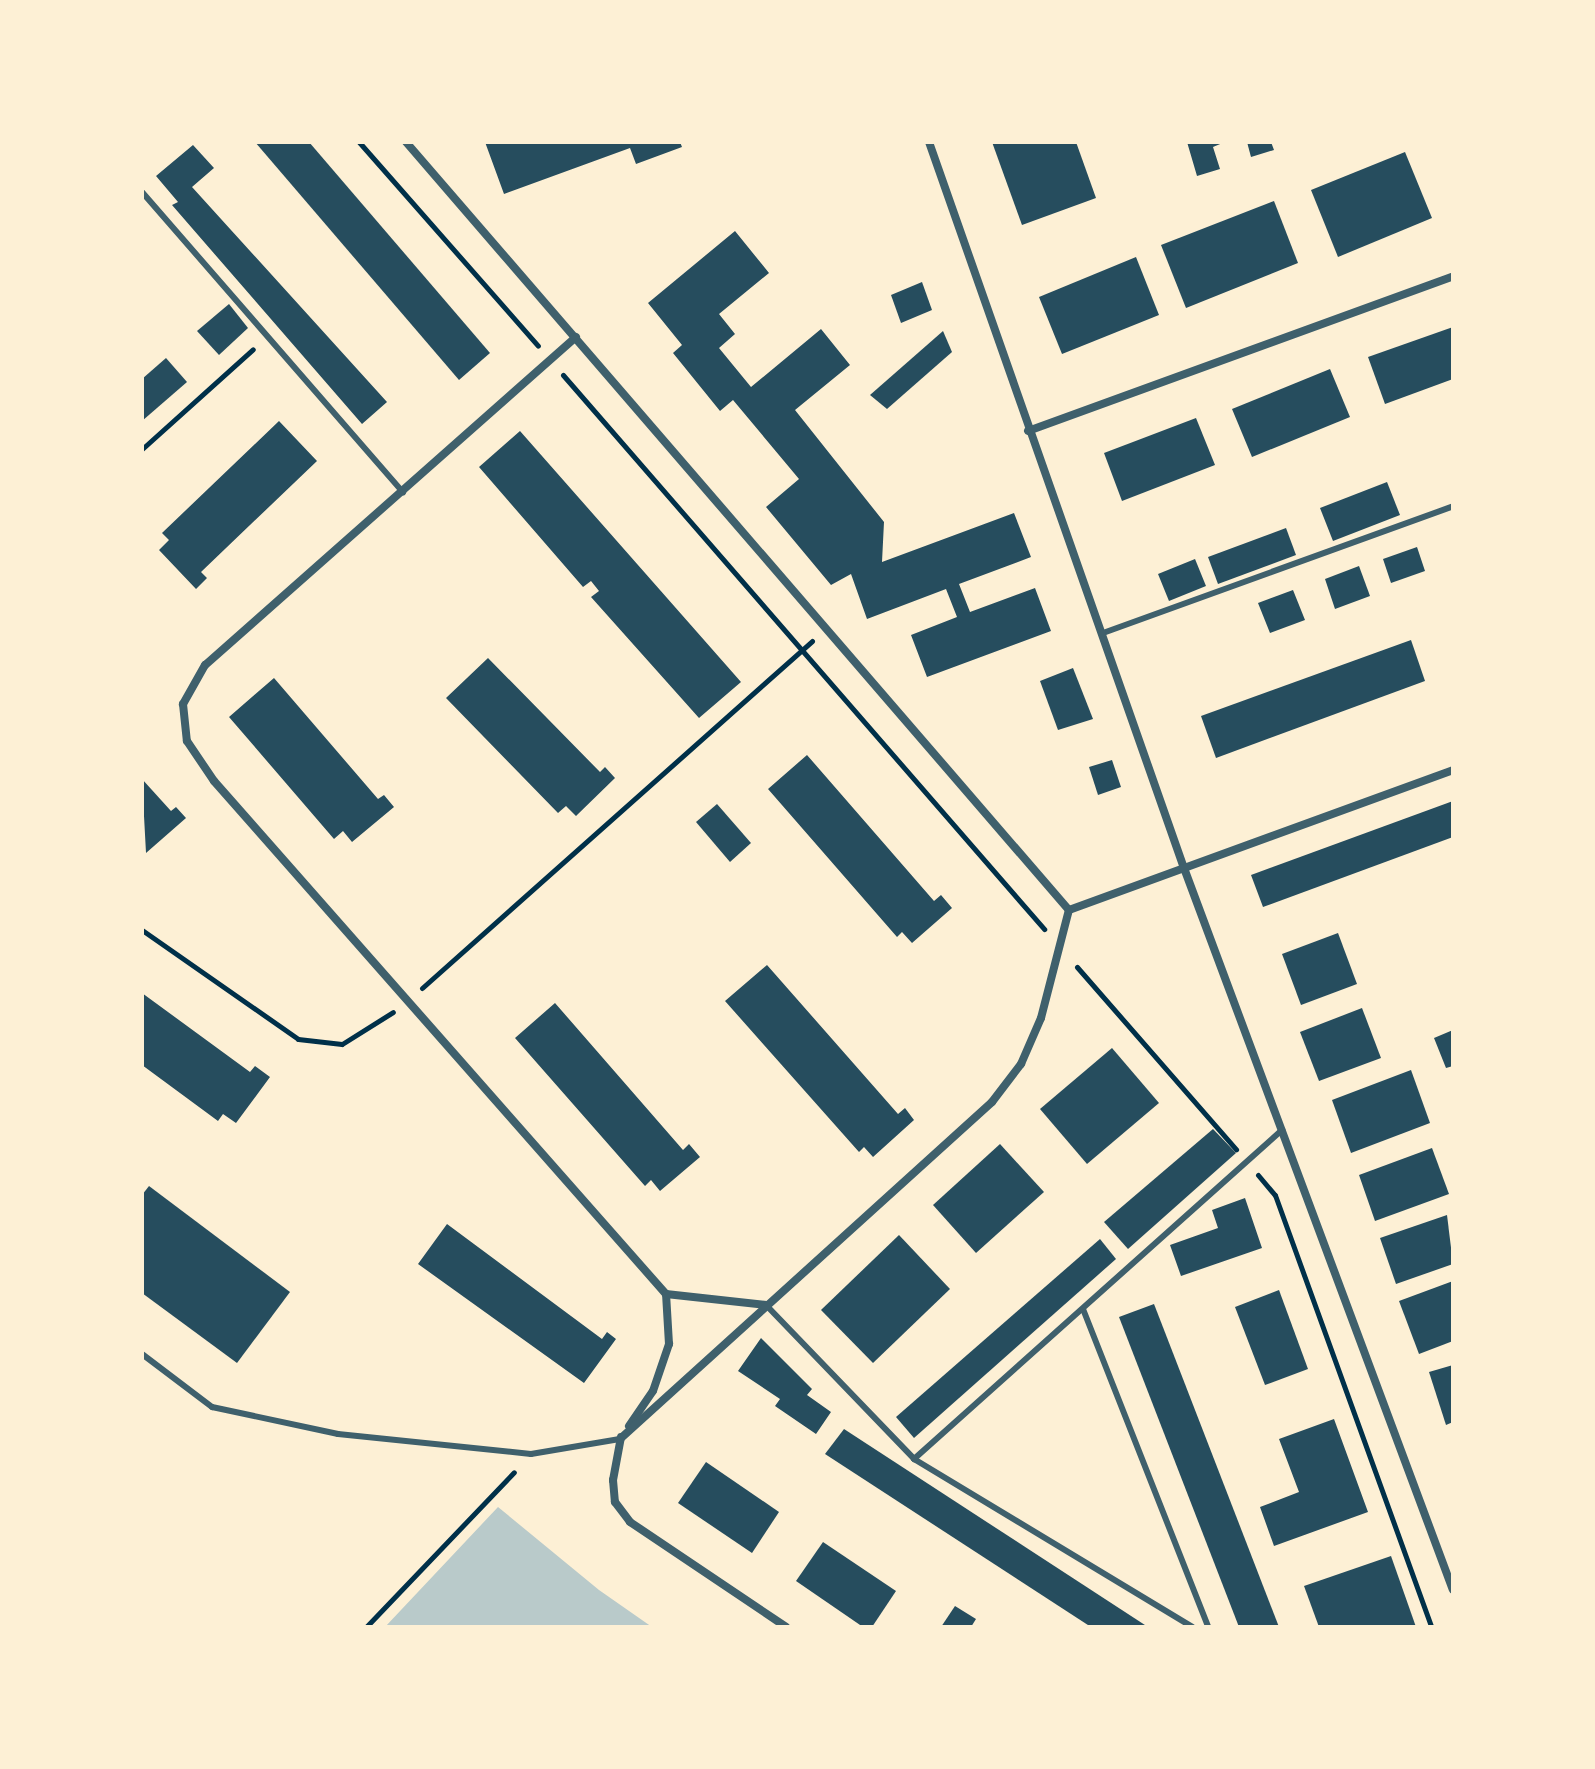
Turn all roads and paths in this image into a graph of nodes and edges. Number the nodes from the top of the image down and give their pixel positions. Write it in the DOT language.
graph roads {
  1 [pos="359,142"];
  2 [pos="406,142"];
  3 [pos="929,142"];
  4 [pos="142,192"];
  5 [pos="1453,276"];
  6 [pos="268,335"];
  7 [pos="576,337"];
  8 [pos="550,360"];
  9 [pos="1028,431"];
  10 [pos="142,449"];
  11 [pos="403,492"];
  12 [pos="1453,506"];
  13 [pos="825,630"];
  14 [pos="1103,633"];
  15 [pos="802,650"];
  16 [pos="1453,770"];
  17 [pos="1184,868"];
  18 [pos="1069,910"];
  19 [pos="142,930"];
  20 [pos="1062,950"];
  21 [pos="405,1003"];
  22 [pos="1284,1127"];
  23 [pos="1247,1162"];
  24 [pos="666,1294"];
  25 [pos="766,1305"];
  26 [pos="1083,1309"];
  27 [pos="142,1354"];
  28 [pos="620,1439"];
  29 [pos="531,1454"];
  30 [pos="914,1459"];
  31 [pos="1453,1590"];
  32 [pos="366,1627"];
  33 [pos="786,1627"];
  34 [pos="1192,1627"];
  35 [pos="1208,1627"];
  36 [pos="1431,1627"];
  1 -- 8 [label="path"];
  2 -- 7 [label="street"];
  3 -- 9 [label="street"];
  4 -- 6 [label="lane"];
  5 -- 9 [label="street"];
  6 -- 10 [label="path"];
  6 -- 11 [label="lane"];
  7 -- 8 [label="street"];
  7 -- 13 [label="street"];
  8 -- 11 [label="street"];
  8 -- 15 [label="path"];
  9 -- 14 [label="street"];
  11 -- 21 [label="street"];
  12 -- 14 [label="lane"];
  13 -- 15 [label="path"];
  13 -- 18 [label="street"];
  14 -- 17 [label="street"];
  15 -- 20 [label="path"];
  15 -- 21 [label="path"];
  16 -- 17 [label="street"];
  17 -- 18 [label="street"];
  17 -- 22 [label="street"];
  18 -- 20 [label="street"];
  19 -- 21 [label="path"];
  20 -- 23 [label="path"];
  20 -- 25 [label="street"];
  21 -- 24 [label="street"];
  22 -- 23 [label="lane"];
  22 -- 31 [label="street"];
  23 -- 26 [label="lane"];
  23 -- 36 [label="path"];
  24 -- 25 [label="street"];
  24 -- 28 [label="street"];
  25 -- 28 [label="street"];
  25 -- 30 [label="lane"];
  26 -- 30 [label="lane"];
  26 -- 35 [label="lane"];
  27 -- 29 [label="lane"];
  28 -- 29 [label="lane"];
  28 -- 33 [label="street"];
  29 -- 32 [label="path"];
  30 -- 34 [label="lane"];
}
